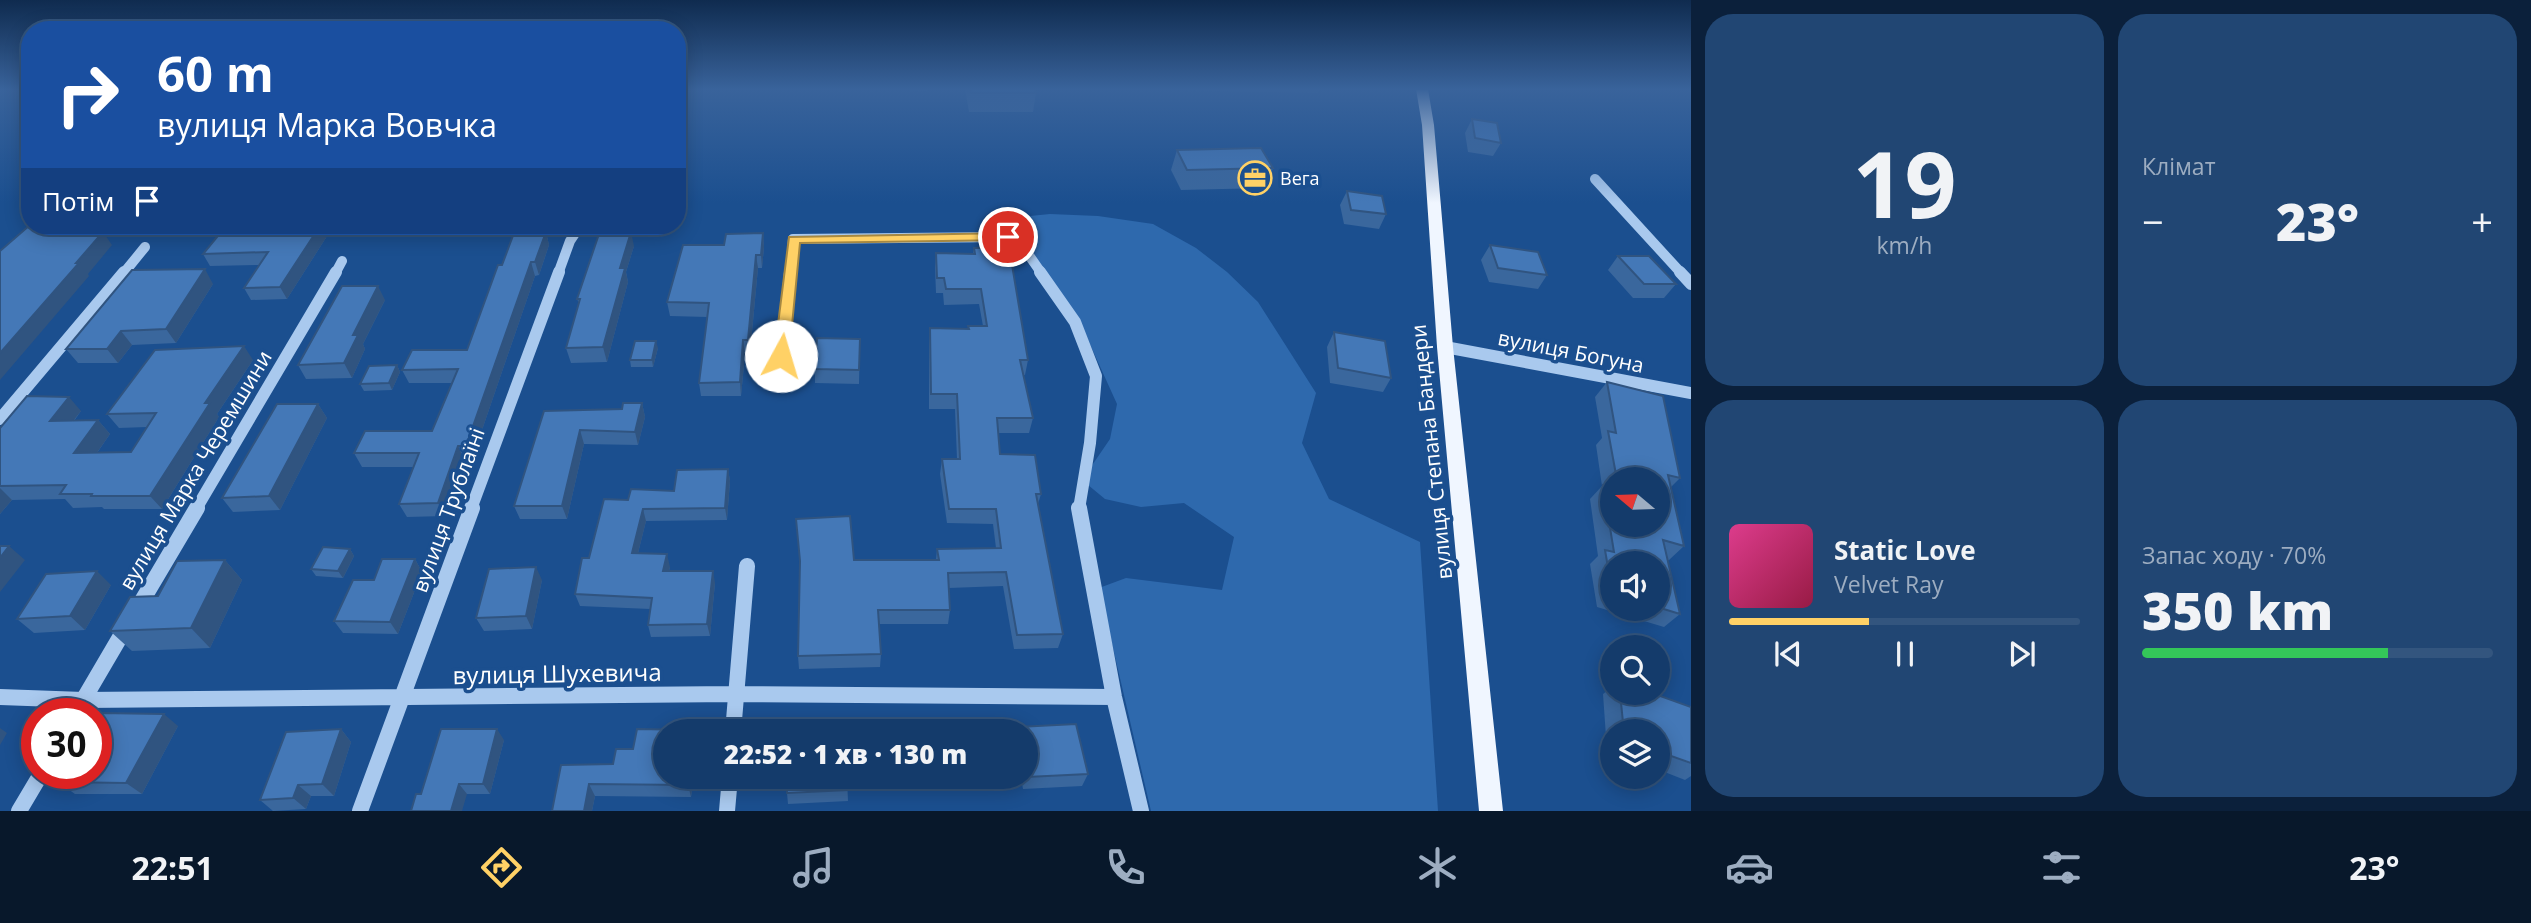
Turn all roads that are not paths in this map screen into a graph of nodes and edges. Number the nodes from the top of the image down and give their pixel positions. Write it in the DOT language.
graph roads {
  1 [pos="1428,127"];
  2 [pos="1595,179"];
  3 [pos="574,235"];
  4 [pos="145,247"];
  5 [pos="342,261"];
  6 [pos="1691,284"];
  7 [pos="1445,347"];
  8 [pos="779,380"];
  9 [pos="1691,393"];
  10 [pos="0,419"];
  11 [pos="747,566"];
  12 [pos="735,694"];
  13 [pos="0,697"];
  14 [pos="400,697"];
  15 [pos="1114,697"];
  16 [pos="84,698"];
  17 [pos="21,700"];
  18 [pos="112,706"];
  19 [pos="734,719"];
  20 [pos="32,789"];
  21 [pos="729,789"];
  22 [pos="19,811"];
  23 [pos="360,811"];
  24 [pos="727,811"];
  25 [pos="1141,811"];
  26 [pos="1491,811"];
  1 -- 7 [label="main road, вулиця Степана Бандери"];
  2 -- 6 [label="street"];
  3 -- 14 [label="street, вулиця Трублаїні"];
  4 -- 10 [label="street"];
  5 -- 16 [label="street, вулиця Марка Черемшини"];
  7 -- 9 [label="street, вулиця Богуна"];
  7 -- 26 [label="main road, вулиця Степана Бандери"];
  8 -- 15 [label="street"];
  11 -- 12 [label="street"];
  12 -- 14 [label="street, вулиця Шухевича"];
  12 -- 15 [label="street, вулиця Шухевича"];
  12 -- 19 [label="street"];
  13 -- 17 [label="street, вулиця Шухевича"];
  14 -- 18 [label="street, вулиця Шухевича"];
  14 -- 23 [label="street, вулиця Трублаїні"];
  15 -- 25 [label="street"];
  20 -- 22 [label="street"];
  21 -- 24 [label="street"];
}
